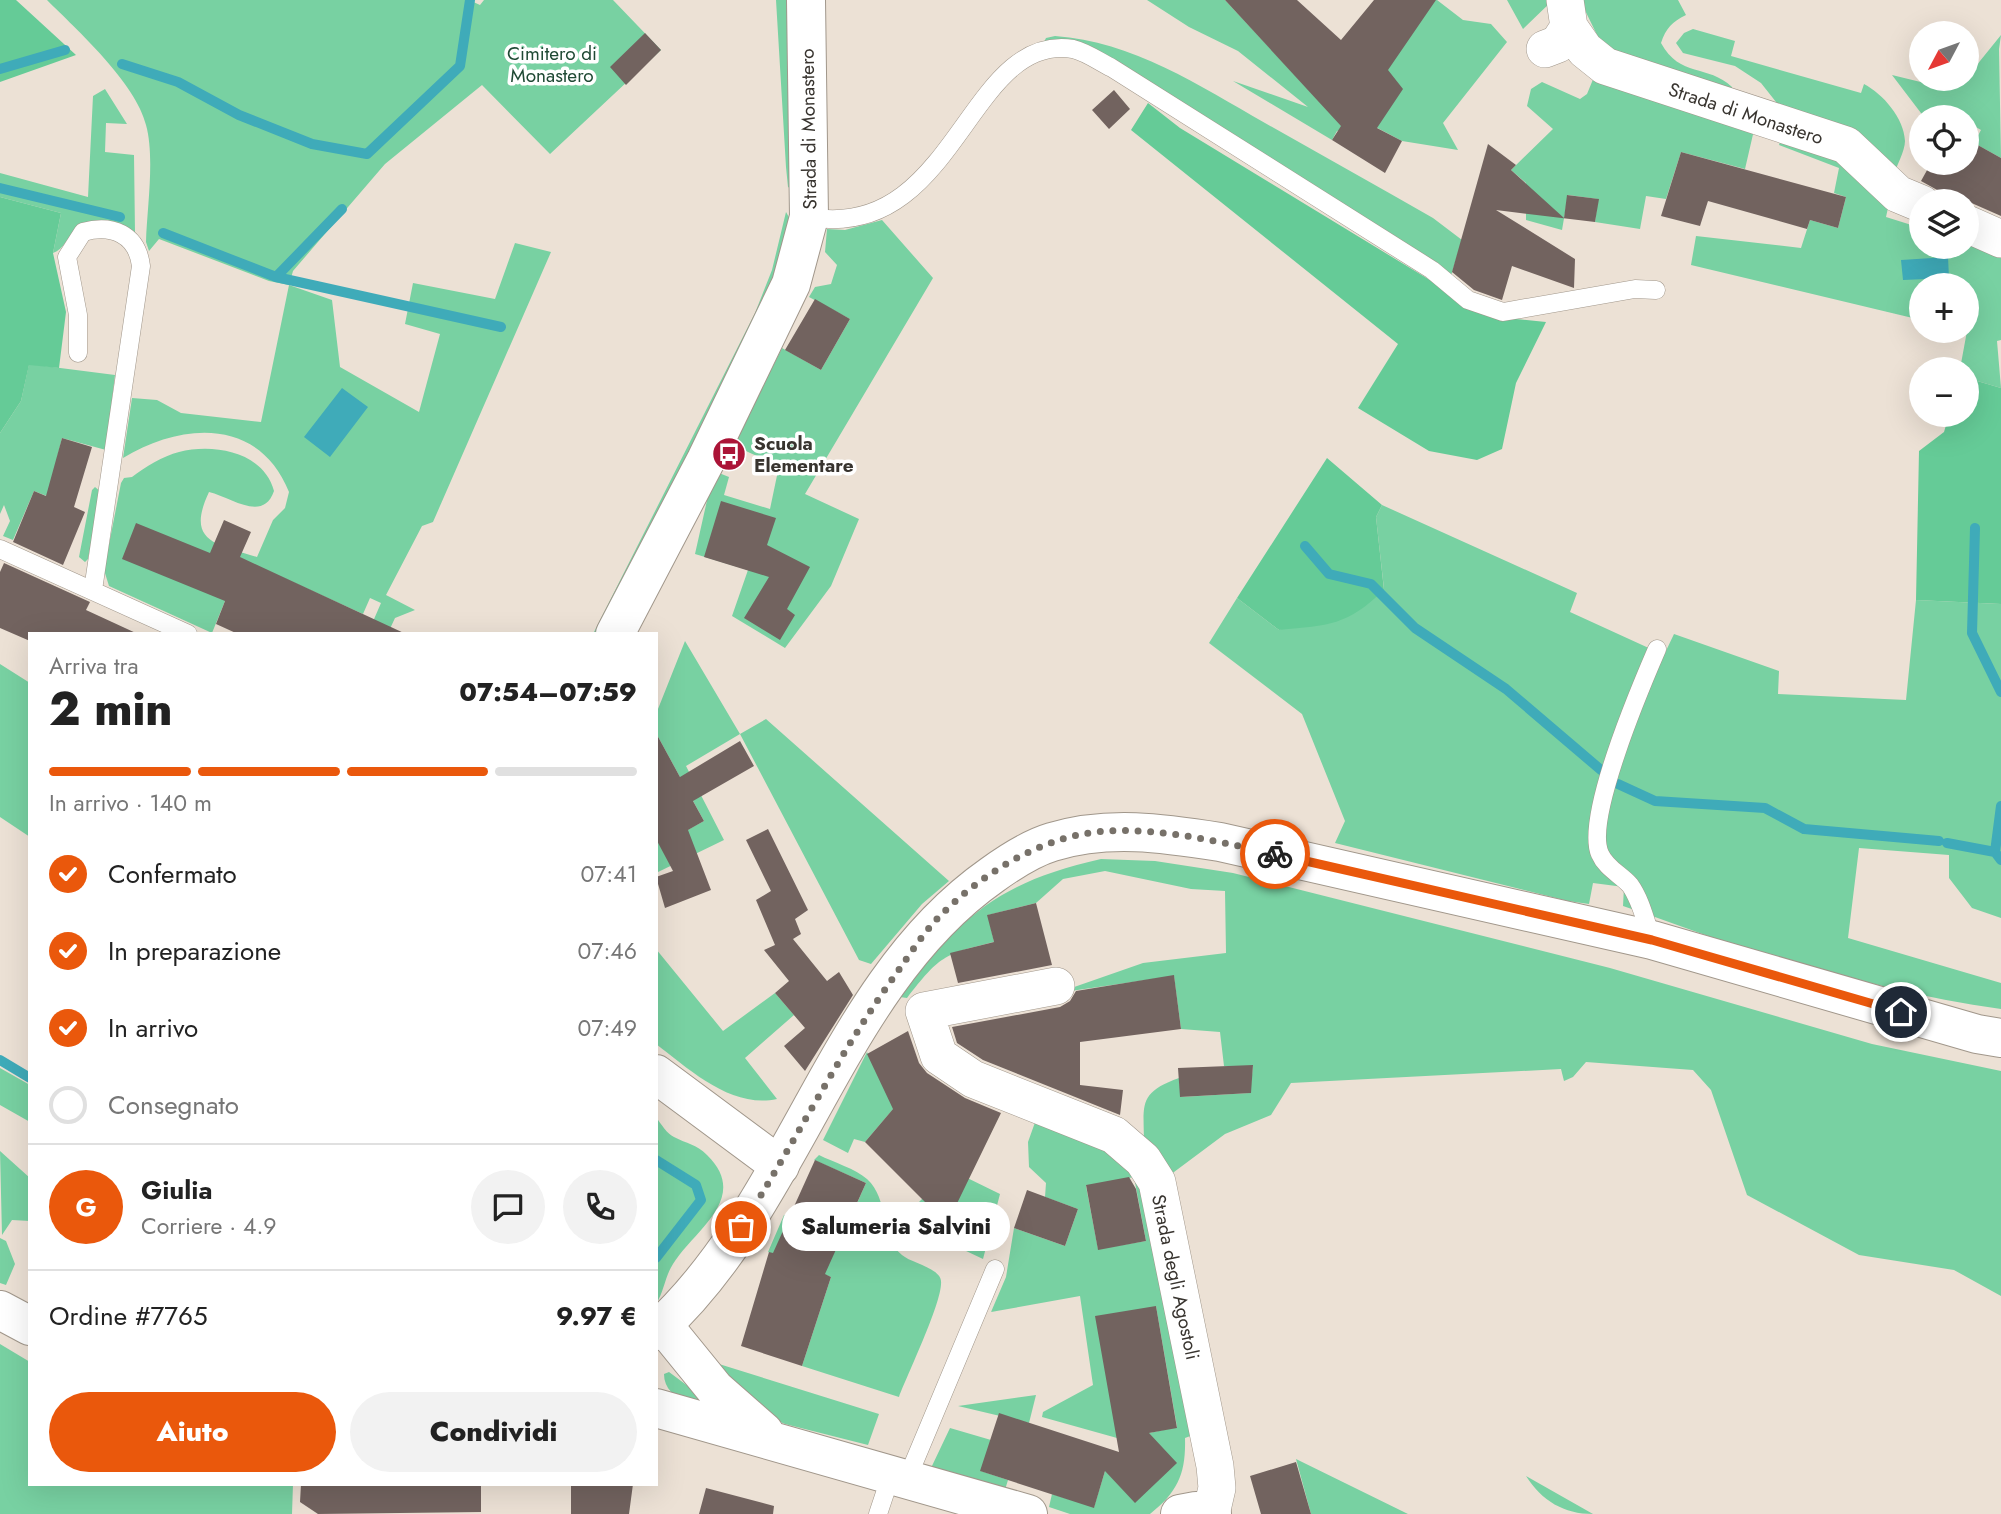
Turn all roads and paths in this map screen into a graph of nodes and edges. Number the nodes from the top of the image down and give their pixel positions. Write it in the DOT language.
graph roads {
  1 [pos="806,0"];
  2 [pos="1560,25"];
  3 [pos="1909,199"];
  4 [pos="809,217"];
  5 [pos="1979,229"];
  6 [pos="2001,239"];
  7 [pos="1656,290"];
  8 [pos="78,353"];
  9 [pos="0,549"];
  10 [pos="93,590"];
  11 [pos="184,632"];
  12 [pos="616,632"];
  13 [pos="1657,649"];
  14 [pos="1652,940"];
  15 [pos="1056,986"];
  16 [pos="2001,1038"];
  17 [pos="658,1075"];
  18 [pos="780,1166"];
  19 [pos="995,1269"];
  20 [pos="0,1310"];
  21 [pos="28,1325"];
  22 [pos="660,1328"];
  23 [pos="658,1409"];
  24 [pos="780,1443"];
  25 [pos="899,1477"];
  26 [pos="878,1514"];
  27 [pos="1028,1514"];
  28 [pos="1180,1514"];
  29 [pos="1212,1514"];
  1 -- 4 [label="main road, Strada di Monastero"];
  2 -- 3 [label="street, Strada di Monastero"];
  4 -- 7 [label="lane"];
  4 -- 12 [label="main road, Strada di Monastero"];
  5 -- 6 [label="street"];
  8 -- 10 [label="lane"];
  9 -- 10 [label="lane"];
  10 -- 11 [label="lane"];
  13 -- 14 [label="lane"];
  14 -- 16 [label="main road"];
  14 -- 18 [label="main road"];
  15 -- 29 [label="street, Strada degli Agostoli"];
  17 -- 18 [label="main road"];
  18 -- 22 [label="main road"];
  19 -- 25 [label="lane"];
  20 -- 21 [label="main road"];
  22 -- 24 [label="main road"];
  23 -- 24 [label="main road"];
  24 -- 25 [label="main road"];
  25 -- 26 [label="lane"];
  25 -- 27 [label="main road"];
  28 -- 29 [label="main road, Strada degli Agostoli"];
}
